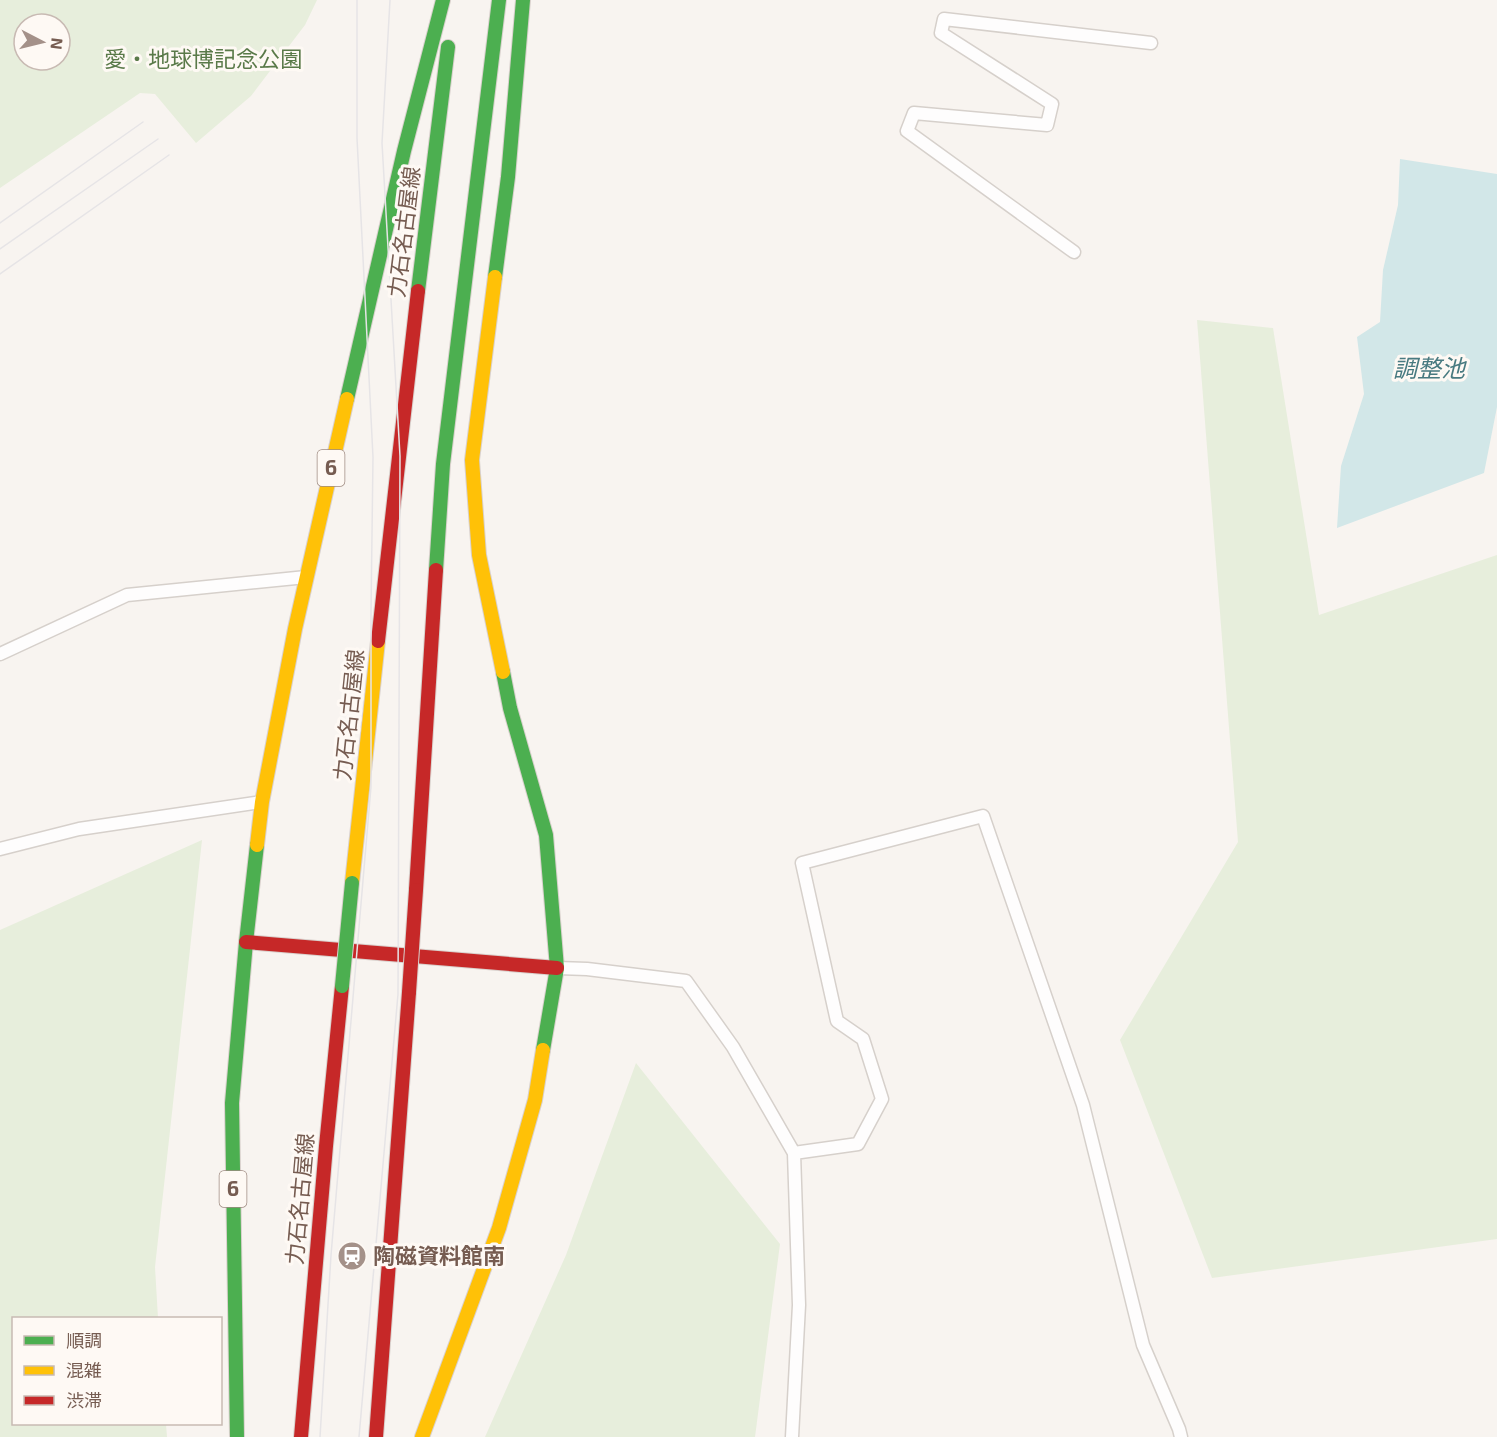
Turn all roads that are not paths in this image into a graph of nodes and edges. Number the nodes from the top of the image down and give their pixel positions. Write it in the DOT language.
graph roads {
  1 [pos="443,0"];
  2 [pos="454,0"];
  3 [pos="499,0"];
  4 [pos="523,0"];
  5 [pos="1151,43"];
  6 [pos="1074,252"];
  7 [pos="307,577"];
  8 [pos="0,654"];
  9 [pos="262,802"];
  10 [pos="0,849"];
  11 [pos="246,942"];
  12 [pos="557,968"];
  13 [pos="794,1153"];
  14 [pos="237,1437"];
  15 [pos="301,1437"];
  16 [pos="376,1437"];
  17 [pos="422,1437"];
  18 [pos="792,1437"];
  19 [pos="1181,1437"];
  1 -- 7 [label="main road, 6"];
  2 -- 15 [label="main road, 力石名古屋線, bridge"];
  3 -- 16 [label="main road, bridge"];
  4 -- 12 [label="main road"];
  5 -- 6 [label="lane"];
  7 -- 8 [label="lane"];
  7 -- 9 [label="main road, 6"];
  9 -- 10 [label="lane"];
  9 -- 11 [label="main road, 6"];
  11 -- 12 [label="main road"];
  11 -- 14 [label="main road, 6"];
  12 -- 13 [label="lane"];
  12 -- 17 [label="main road"];
  13 -- 18 [label="lane"];
  13 -- 19 [label="lane"];
}
